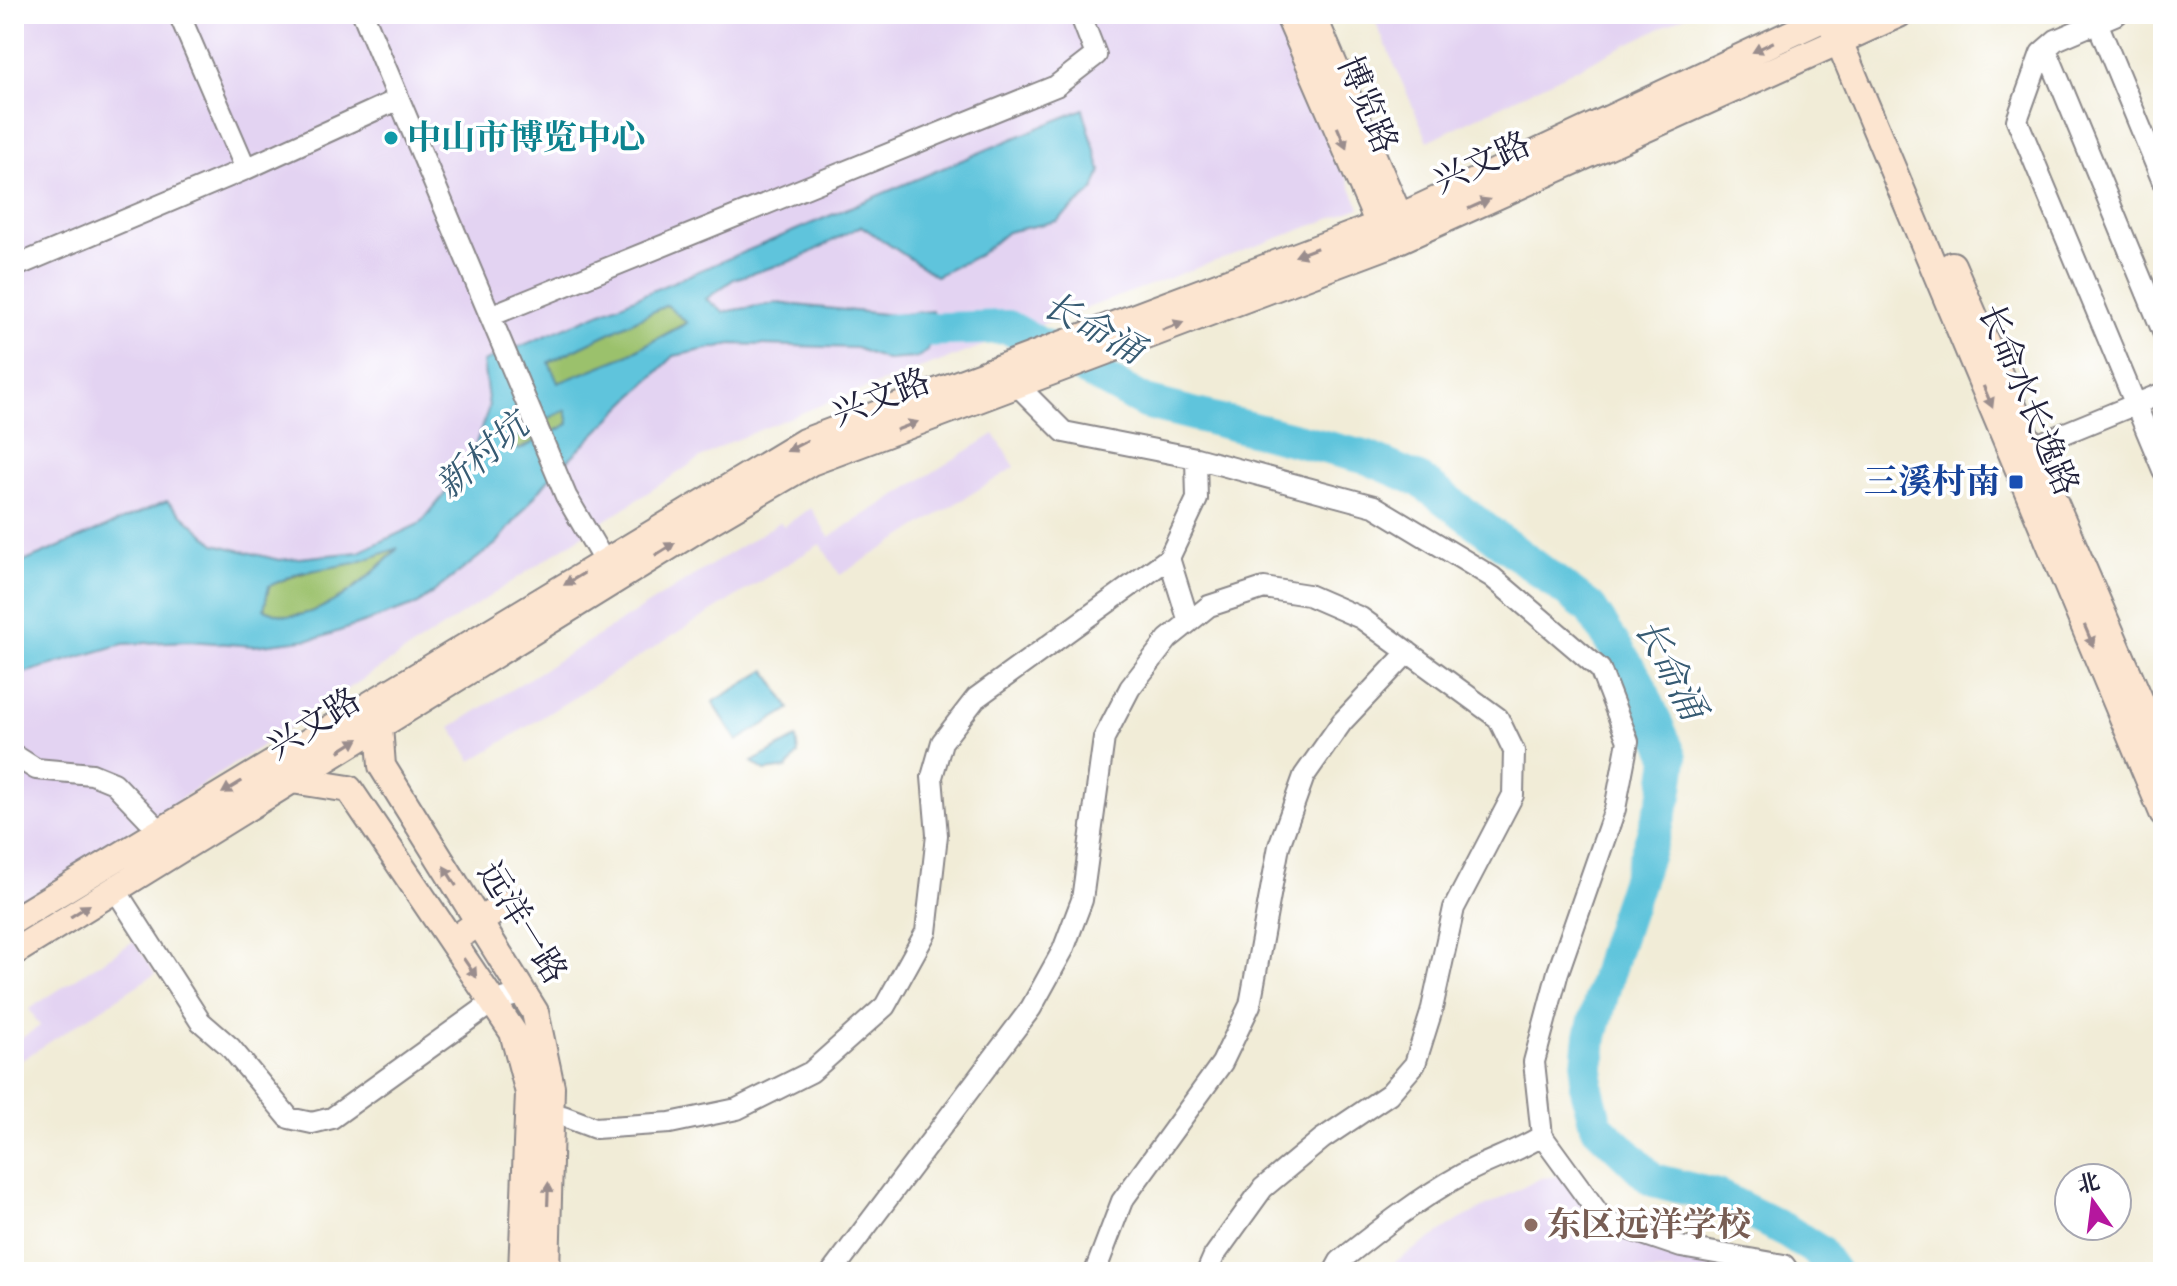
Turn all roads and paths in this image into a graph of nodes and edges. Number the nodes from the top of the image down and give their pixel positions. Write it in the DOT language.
graph roads {
  1 [pos="179,14"];
  2 [pos="363,14"];
  3 [pos="1080,14"];
  4 [pos="1288,14"];
  5 [pos="1312,14"];
  6 [pos="1899,14"];
  7 [pos="2107,18"];
  8 [pos="1837,22"];
  9 [pos="2046,49"];
  10 [pos="399,99"];
  11 [pos="246,169"];
  12 [pos="2163,182"];
  13 [pos="1394,230"];
  14 [pos="14,267"];
  15 [pos="490,316"];
  16 [pos="2163,332"];
  17 [pos="1036,366"];
  18 [pos="1017,385"];
  19 [pos="2163,393"];
  20 [pos="2135,405"];
  21 [pos="2031,447"];
  22 [pos="1196,458"];
  23 [pos="2163,470"];
  24 [pos="1169,558"];
  25 [pos="604,561"];
  26 [pos="1189,622"];
  27 [pos="1408,652"];
  28 [pos="379,726"];
  29 [pos="2163,754"];
  30 [pos="14,755"];
  31 [pos="2156,776"];
  32 [pos="292,780"];
  33 [pos="2163,813"];
  34 [pos="160,831"];
  35 [pos="115,889"];
  36 [pos="505,904"];
  37 [pos="14,920"];
  38 [pos="479,923"];
  39 [pos="451,940"];
  40 [pos="14,952"];
  41 [pos="523,993"];
  42 [pos="493,1002"];
  43 [pos="547,1116"];
  44 [pos="1542,1136"];
  45 [pos="522,1272"];
  46 [pos="546,1272"];
  47 [pos="832,1272"];
  48 [pos="1095,1272"];
  49 [pos="1207,1272"];
  50 [pos="1334,1272"];
  51 [pos="1789,1272"];
  1 -- 11 [label="street"];
  2 -- 10 [label="street"];
  3 -- 15 [label="street"];
  4 -- 13 [label="street, 博览路, one-way"];
  5 -- 13 [label="street, 博览路"];
  6 -- 8 [label="street, 兴文路"];
  7 -- 9 [label="street"];
  7 -- 12 [label="street"];
  8 -- 13 [label="street, 兴文路"];
  8 -- 21 [label="street, 长命水长逸路"];
  8 -- 31 [label="street, 长命水长逸路, one-way"];
  9 -- 16 [label="street"];
  9 -- 20 [label="street"];
  10 -- 11 [label="street"];
  10 -- 15 [label="street"];
  11 -- 14 [label="street"];
  13 -- 17 [label="street, 兴文路"];
  15 -- 25 [label="street"];
  17 -- 18 [label="street, 兴文路"];
  17 -- 25 [label="street, 兴文路, one-way"];
  18 -- 22 [label="street"];
  28 -- 18 [label="street, 兴文路, one-way"];
  19 -- 20 [label="street"];
  20 -- 21 [label="street"];
  20 -- 23 [label="street"];
  21 -- 29 [label="street, 长命水长逸路"];
  22 -- 24 [label="street"];
  22 -- 44 [label="street"];
  24 -- 26 [label="street"];
  24 -- 43 [label="street"];
  25 -- 34 [label="street, 兴文路, one-way"];
  26 -- 27 [label="street"];
  26 -- 47 [label="street"];
  27 -- 48 [label="street"];
  27 -- 49 [label="street"];
  32 -- 28 [label="street, 兴文路, one-way"];
  38 -- 28 [label="street, 远洋一路, one-way"];
  30 -- 34 [label="street"];
  31 -- 33 [label="street, 长命水长逸路"];
  32 -- 35 [label="street, 兴文路"];
  32 -- 39 [label="street, 远洋一路"];
  34 -- 37 [label="street, 兴文路"];
  40 -- 35 [label="street, 兴文路, one-way"];
  35 -- 42 [label="street"];
  36 -- 38 [label="street"];
  38 -- 39 [label="street"];
  38 -- 41 [label="street, 远洋一路"];
  39 -- 42 [label="street, 远洋一路, one-way"];
  41 -- 42 [label="street"];
  41 -- 43 [label="street, 远洋一路"];
  42 -- 43 [label="street, 远洋一路"];
  43 -- 45 [label="street, 远洋一路"];
  46 -- 43 [label="street, 远洋一路, one-way"];
  44 -- 50 [label="street"];
  44 -- 51 [label="street"];
}
